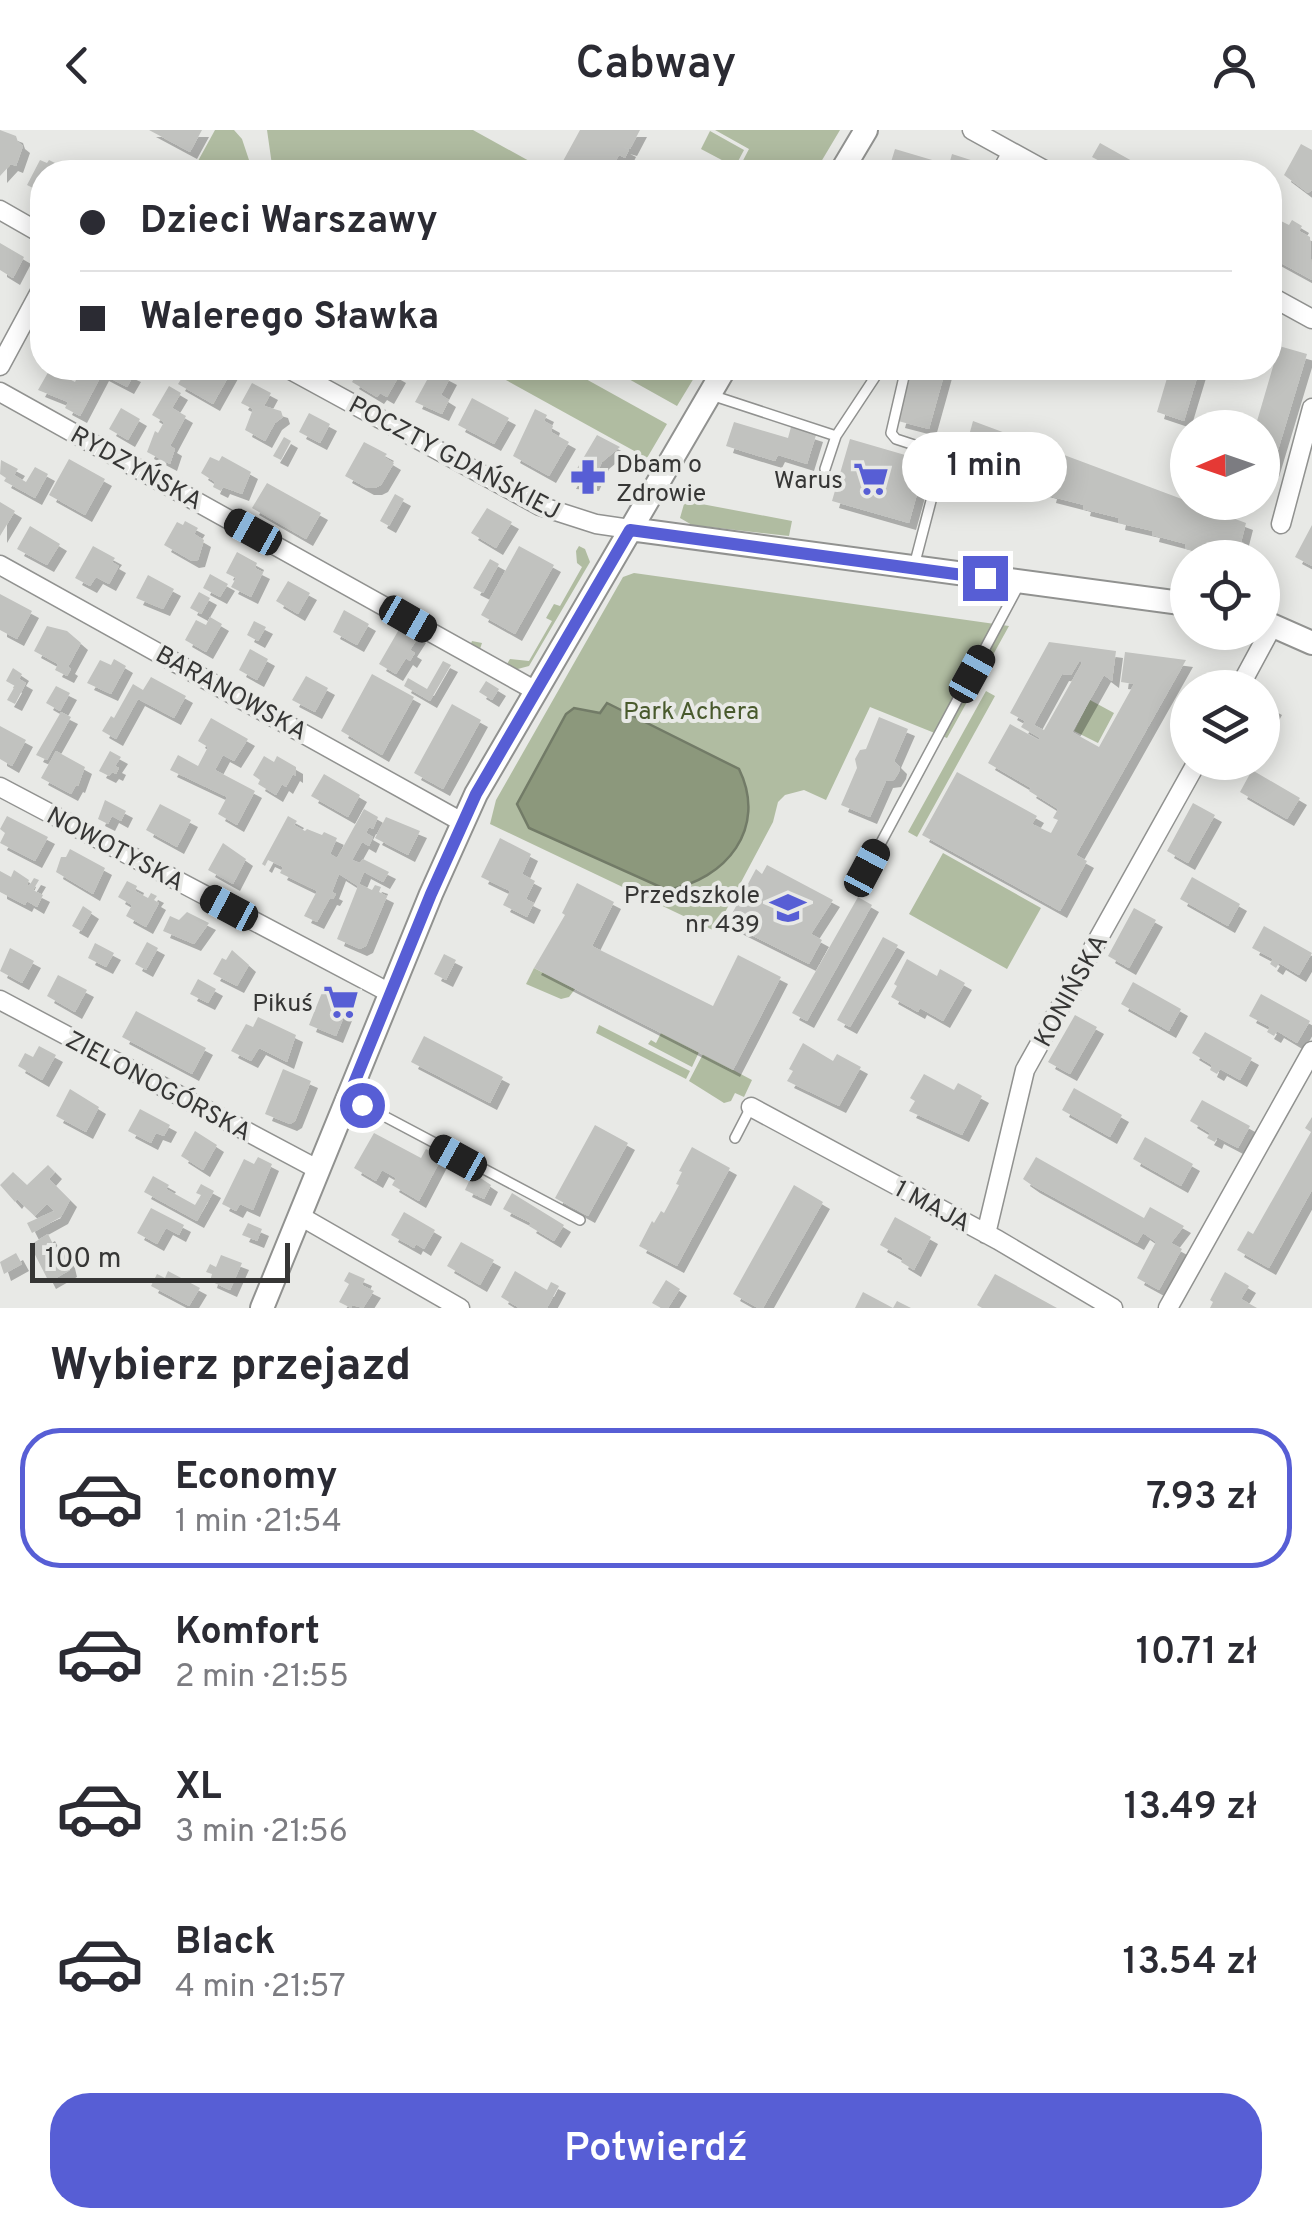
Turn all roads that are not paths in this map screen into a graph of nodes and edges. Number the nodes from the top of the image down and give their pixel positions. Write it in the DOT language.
graph roads {
  1 [pos="866,130"];
  2 [pos="972,130"];
  3 [pos="1008,150"];
  4 [pos="848,160"];
  5 [pos="1003,160"];
  6 [pos="1026,160"];
  7 [pos="0,210"];
  8 [pos="30,227"];
  9 [pos="1282,303"];
  10 [pos="30,310"];
  11 [pos="1312,319"];
  12 [pos="0,366"];
  13 [pos="308,380"];
  14 [pos="718,380"];
  15 [pos="873,380"];
  16 [pos="903,380"];
  17 [pos="0,392"];
  18 [pos="709,395"];
  19 [pos="1312,408"];
  20 [pos="836,436"];
  21 [pos="824,468"];
  22 [pos="1281,524"];
  23 [pos="630,530"];
  24 [pos="0,565"];
  25 [pos="913,568"];
  26 [pos="1020,582"];
  27 [pos="1170,602"];
  28 [pos="1280,628"];
  29 [pos="1312,643"];
  30 [pos="536,691"];
  31 [pos="1186,780"];
  32 [pos="0,787"];
  33 [pos="462,822"];
  34 [pos="861,880"];
  35 [pos="390,994"];
  36 [pos="0,1000"];
  37 [pos="1312,1051"];
  38 [pos="348,1098"];
  39 [pos="751,1106"];
  40 [pos="735,1138"];
  41 [pos="319,1170"];
  42 [pos="300,1216"];
  43 [pos="580,1220"];
  44 [pos="986,1234"];
  45 [pos="262,1308"];
  46 [pos="460,1308"];
  47 [pos="1113,1308"];
  48 [pos="1168,1308"];
  1 -- 4 [label="street"];
  2 -- 3 [label="street"];
  3 -- 5 [label="lane"];
  3 -- 6 [label="street"];
  7 -- 8 [label="street"];
  9 -- 11 [label="street"];
  10 -- 12 [label="street"];
  13 -- 23 [label="street, POCZTY GDAŃSKIEJ"];
  14 -- 18 [label="street"];
  15 -- 20 [label="lane"];
  16 -- 25 [label="lane"];
  17 -- 30 [label="street, RYDZYŃSKA"];
  18 -- 20 [label="lane"];
  18 -- 23 [label="street"];
  19 -- 22 [label="street"];
  20 -- 21 [label="lane"];
  23 -- 25 [label="street"];
  23 -- 30 [label="street"];
  24 -- 33 [label="street, BARANOWSKA"];
  25 -- 26 [label="street"];
  26 -- 27 [label="street"];
  26 -- 34 [label="lane"];
  28 -- 29 [label="street"];
  30 -- 33 [label="street"];
  31 -- 44 [label="street, KONIŃSKA"];
  32 -- 35 [label="street, NOWOTYSKA"];
  33 -- 35 [label="street"];
  35 -- 38 [label="street"];
  36 -- 41 [label="street, ZIELONOGÓRSKA"];
  37 -- 48 [label="street"];
  38 -- 41 [label="street"];
  38 -- 43 [label="lane"];
  39 -- 40 [label="lane"];
  39 -- 44 [label="street, 1 MAJA"];
  41 -- 42 [label="street"];
  42 -- 45 [label="street"];
  42 -- 46 [label="street"];
  44 -- 47 [label="street, 1 MAJA"];
}
